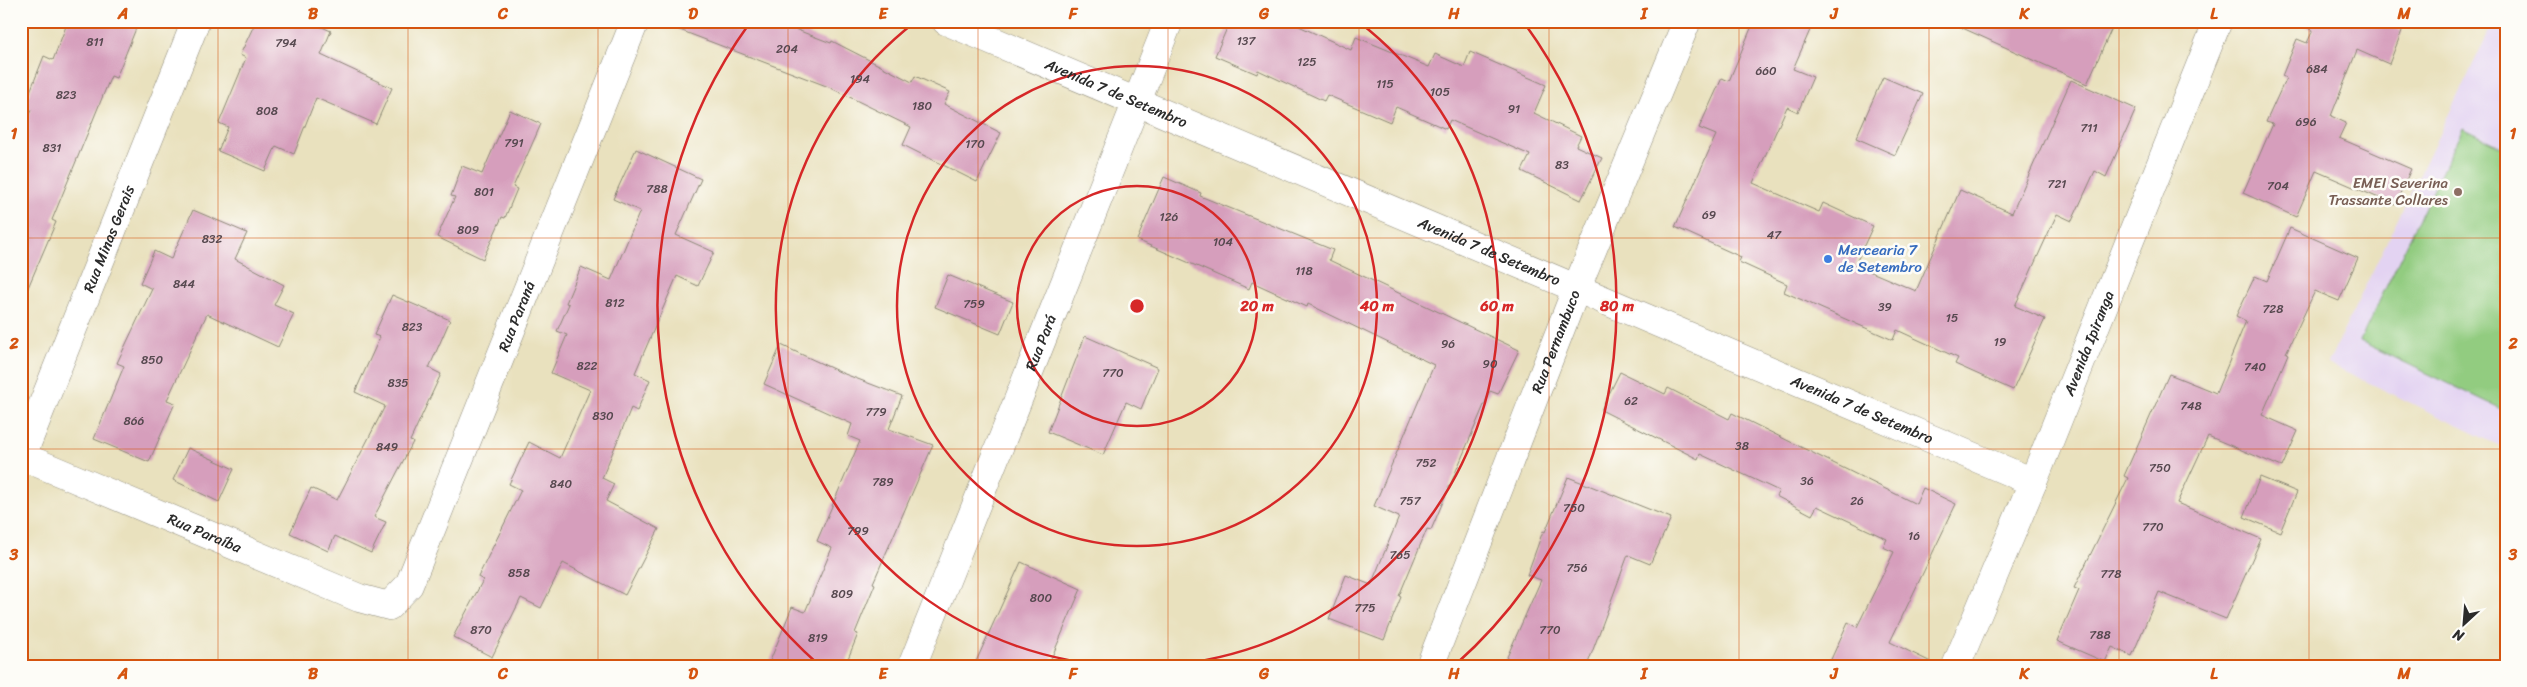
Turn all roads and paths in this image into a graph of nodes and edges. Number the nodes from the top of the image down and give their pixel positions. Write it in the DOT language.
graph roads {
  1 [pos="196,21"];
  2 [pos="635,21"];
  3 [pos="946,21"];
  4 [pos="1170,21"];
  5 [pos="1687,21"];
  6 [pos="2218,21"];
  7 [pos="1137,101"];
  8 [pos="1577,287"];
  9 [pos="22,456"];
  10 [pos="2033,482"];
  11 [pos="389,606"];
  12 [pos="912,666"];
  13 [pos="1430,666"];
  14 [pos="1956,666"];
  1 -- 9 [label="street, Rua Minas Gerais"];
  2 -- 11 [label="street, Rua Paraná"];
  3 -- 7 [label="street, Avenida 7 de Setembro"];
  4 -- 7 [label="street, Rua Pará"];
  5 -- 8 [label="street, Rua Pernambuco"];
  6 -- 10 [label="street, Avenida Ipiranga"];
  7 -- 8 [label="street, Avenida 7 de Setembro"];
  7 -- 12 [label="street, Rua Pará"];
  8 -- 10 [label="street, Avenida 7 de Setembro"];
  8 -- 13 [label="street, Rua Pernambuco"];
  9 -- 11 [label="street, Rua Paraíba"];
  10 -- 14 [label="street, Avenida Ipiranga"];
}
